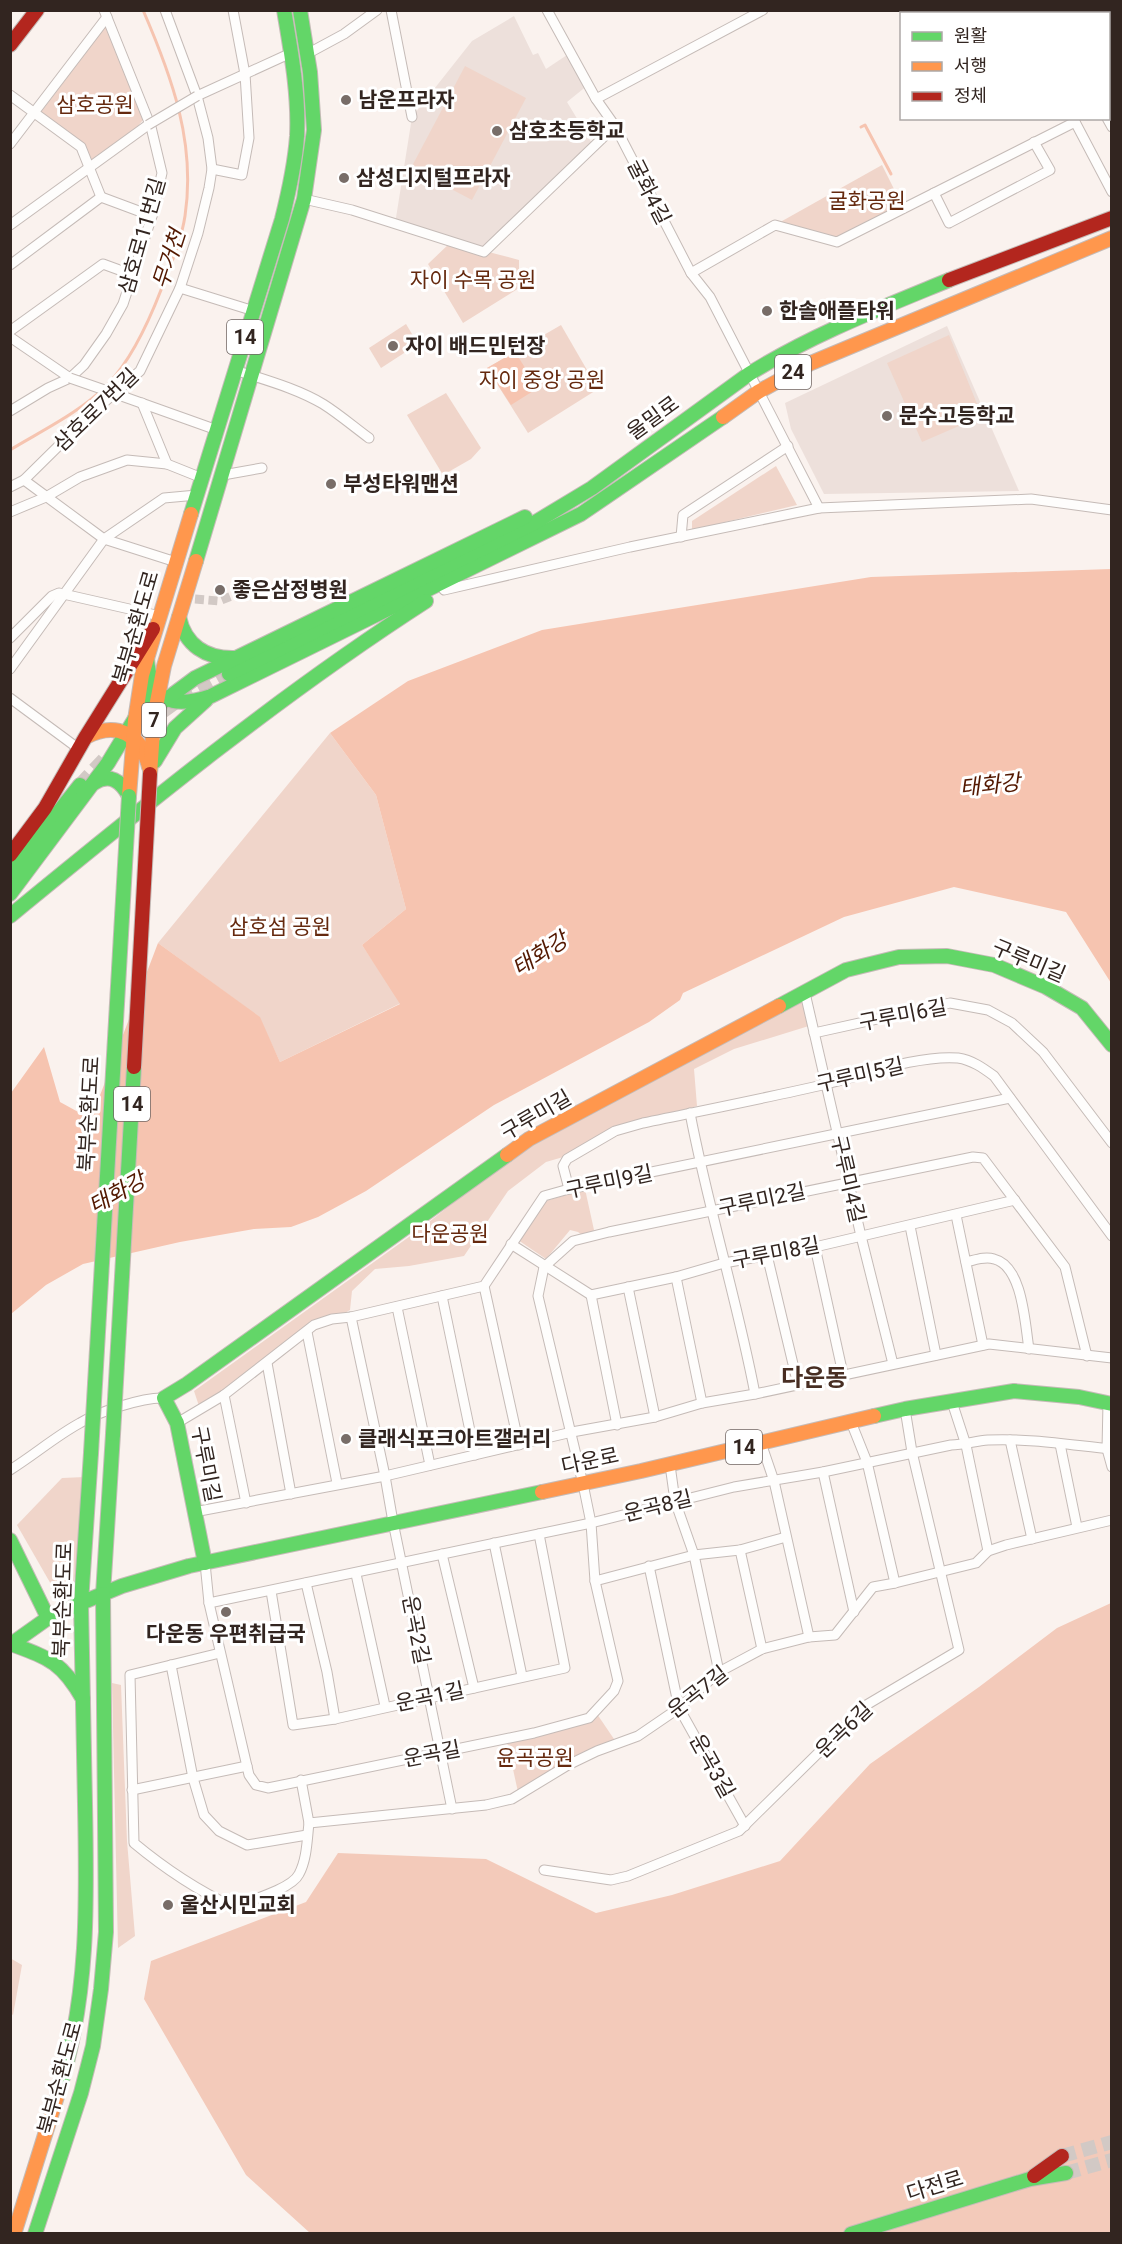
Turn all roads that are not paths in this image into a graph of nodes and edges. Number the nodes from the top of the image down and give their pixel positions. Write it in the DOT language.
graph roads {
  1 [pos="37,10"];
  2 [pos="165,10"];
  3 [pos="233,10"];
  4 [pos="284,10"];
  5 [pos="300,10"];
  6 [pos="377,10"];
  7 [pos="391,10"];
  8 [pos="547,10"];
  9 [pos="763,10"];
  10 [pos="105,14"];
  11 [pos="13,36"];
  12 [pos="291,53"];
  13 [pos="307,54"];
  14 [pos="245,74"];
  15 [pos="10,95"];
  16 [pos="197,96"];
  17 [pos="596,99"];
  18 [pos="35,112"];
  19 [pos="412,117"];
  20 [pos="1074,120"];
  21 [pos="615,126"];
  22 [pos="1034,142"];
  23 [pos="10,144"];
  24 [pos="89,168"];
  25 [pos="212,169"];
  26 [pos="1112,192"];
  27 [pos="934,193"];
  28 [pos="101,197"];
  29 [pos="304,199"];
  30 [pos="152,216"];
  31 [pos="1112,218"];
  32 [pos="10,225"];
  33 [pos="1112,238"];
  34 [pos="10,265"];
  35 [pos="691,273"];
  36 [pos="133,275"];
  37 [pos="180,288"];
  38 [pos="254,311"];
  39 [pos="10,331"];
  40 [pos="10,337"];
  41 [pos="235,370"];
  42 [pos="749,374"];
  43 [pos="253,376"];
  44 [pos="70,378"];
  45 [pos="758,392"];
  46 [pos="142,403"];
  47 [pos="10,411"];
  48 [pos="217,430"];
  49 [pos="369,438"];
  50 [pos="788,446"];
  51 [pos="636,457"];
  52 [pos="167,464"];
  53 [pos="262,468"];
  54 [pos="223,475"];
  55 [pos="202,478"];
  56 [pos="24,480"];
  57 [pos="10,487"];
  58 [pos="197,495"];
  59 [pos="46,497"];
  60 [pos="819,508"];
  61 [pos="1112,510"];
  62 [pos="10,512"];
  63 [pos="681,537"];
  64 [pos="104,539"];
  65 [pos="500,555"];
  66 [pos="176,562"];
  67 [pos="444,590"];
  68 [pos="65,594"];
  69 [pos="160,616"];
  70 [pos="179,617"];
  71 [pos="10,638"];
  72 [pos="147,657"];
  73 [pos="238,658"];
  74 [pos="10,669"];
  75 [pos="229,674"];
  76 [pos="160,692"];
  77 [pos="210,696"];
  78 [pos="11,700"];
  79 [pos="155,709"];
  80 [pos="135,720"];
  81 [pos="132,737"];
  82 [pos="82,743"];
  83 [pos="150,774"];
  84 [pos="86,785"];
  85 [pos="129,796"];
  86 [pos="10,855"];
  87 [pos="10,873"];
  88 [pos="10,894"];
  89 [pos="10,916"];
  90 [pos="805,993"];
  91 [pos="814,1033"];
  92 [pos="1112,1045"];
  93 [pos="826,1084"];
  94 [pos="1010,1098"];
  95 [pos="690,1113"];
  96 [pos="837,1134"];
  97 [pos="1112,1143"];
  98 [pos="699,1162"];
  99 [pos="849,1182"];
  100 [pos="569,1189"];
  101 [pos="1015,1200"];
  102 [pos="711,1211"];
  103 [pos="956,1215"];
  104 [pos="910,1226"];
  105 [pos="861,1236"];
  106 [pos="1112,1236"];
  107 [pos="511,1244"];
  108 [pos="815,1247"];
  109 [pos="767,1255"];
  110 [pos="966,1262"];
  111 [pos="724,1263"];
  112 [pos="544,1267"];
  113 [pos="676,1277"];
  114 [pos="484,1286"];
  115 [pos="628,1287"];
  116 [pos="591,1295"];
  117 [pos="442,1296"];
  118 [pos="397,1306"];
  119 [pos="351,1317"];
  120 [pos="307,1332"];
  121 [pos="983,1345"];
  122 [pos="1029,1349"];
  123 [pos="936,1355"];
  124 [pos="1087,1356"];
  125 [pos="1112,1358"];
  126 [pos="267,1363"];
  127 [pos="893,1364"];
  128 [pos="843,1374"];
  129 [pos="798,1385"];
  130 [pos="755,1394"];
  131 [pos="224,1395"];
  132 [pos="164,1398"];
  133 [pos="952,1402"];
  134 [pos="702,1403"];
  135 [pos="1110,1403"];
  136 [pos="904,1409"];
  137 [pos="655,1417"];
  138 [pos="851,1422"];
  139 [pos="177,1423"];
  140 [pos="617,1425"];
  141 [pos="572,1432"];
  142 [pos="1010,1440"];
  143 [pos="761,1443"];
  144 [pos="1060,1444"];
  145 [pos="519,1445"];
  146 [pos="966,1445"];
  147 [pos="1109,1449"];
  148 [pos="912,1452"];
  149 [pos="474,1455"];
  150 [pos="867,1462"];
  151 [pos="430,1465"];
  152 [pos="669,1465"];
  153 [pos="1112,1467"];
  154 [pos="10,1470"];
  155 [pos="823,1472"];
  156 [pos="385,1476"];
  157 [pos="774,1481"];
  158 [pos="337,1483"];
  159 [pos="583,1484"];
  160 [pos="291,1494"];
  161 [pos="675,1500"];
  162 [pos="246,1503"];
  163 [pos="194,1512"];
  164 [pos="1112,1520"];
  165 [pos="393,1522"];
  166 [pos="591,1522"];
  167 [pos="1077,1527"];
  168 [pos="539,1534"];
  169 [pos="786,1537"];
  170 [pos="1032,1539"];
  171 [pos="10,1540"];
  172 [pos="494,1543"];
  173 [pos="740,1550"];
  174 [pos="988,1551"];
  175 [pos="442,1554"];
  176 [pos="694,1555"];
  177 [pos="205,1563"];
  178 [pos="403,1563"];
  179 [pos="649,1566"];
  180 [pos="941,1571"];
  181 [pos="84,1573"];
  182 [pos="356,1574"];
  183 [pos="595,1581"];
  184 [pos="306,1583"];
  185 [pos="895,1583"];
  186 [pos="271,1591"];
  187 [pos="103,1594"];
  188 [pos="81,1603"];
  189 [pos="209,1604"];
  190 [pos="854,1612"];
  191 [pos="53,1616"];
  192 [pos="809,1637"];
  193 [pos="11,1645"];
  194 [pos="762,1649"];
  195 [pos="220,1653"];
  196 [pos="171,1665"];
  197 [pos="720,1672"];
  198 [pos="522,1676"];
  199 [pos="474,1688"];
  200 [pos="429,1698"];
  201 [pos="83,1699"];
  202 [pos="385,1706"];
  203 [pos="679,1707"];
  204 [pos="335,1719"];
  205 [pos="440,1753"];
  206 [pos="247,1766"];
  207 [pos="193,1778"];
  208 [pos="301,1780"];
  209 [pos="132,1790"];
  210 [pos="452,1809"];
  211 [pos="309,1823"];
  212 [pos="746,1826"];
  213 [pos="308,1834"];
  214 [pos="544,1870"];
  215 [pos="1062,2156"];
  216 [pos="1066,2173"];
  217 [pos="1030,2179"];
  218 [pos="14,2234"];
  219 [pos="35,2234"];
  220 [pos="851,2234"];
  1 -- 11 [label="main road"];
  2 -- 16 [label="street, 삼호로7번길"];
  3 -- 14 [label="street"];
  4 -- 12 [label="main road, 북부순환도로 / 14"];
  5 -- 13 [label="main road, 북부순환도로 / 14"];
  6 -- 13 [label="street"];
  7 -- 19 [label="street"];
  8 -- 17 [label="street, 굴화4길"];
  9 -- 17 [label="street"];
  10 -- 18 [label="street, 삼호로11번길"];
  10 -- 30 [label="street, 삼호로11번길"];
  12 -- 14 [label="street"];
  12 -- 38 [label="main road, 북부순환도로 / 14"];
  13 -- 29 [label="main road, 북부순환도로 / 14"];
  14 -- 16 [label="street"];
  14 -- 25 [label="street"];
  15 -- 18 [label="street"];
  16 -- 24 [label="street, bridge"];
  16 -- 25 [label="street, 삼호로7번길"];
  17 -- 21 [label="street, 굴화4길"];
  18 -- 23 [label="street, 삼호로11번길"];
  18 -- 24 [label="street"];
  20 -- 22 [label="street"];
  20 -- 26 [label="street"];
  21 -- 29 [label="street"];
  21 -- 35 [label="street, 굴화4길"];
  22 -- 27 [label="street"];
  22 -- 27 [label="street"];
  24 -- 28 [label="street"];
  24 -- 32 [label="street"];
  25 -- 37 [label="street, 삼호로7번길"];
  27 -- 35 [label="street"];
  28 -- 30 [label="street"];
  28 -- 34 [label="street"];
  29 -- 43 [label="main road, 북부순환도로 / 14"];
  30 -- 36 [label="street, 삼호로11번길"];
  31 -- 42 [label="main road, 울밀로 / 24"];
  33 -- 45 [label="main road, 울밀로 / 24"];
  35 -- 42 [label="street, 굴화4길"];
  36 -- 39 [label="street"];
  36 -- 44 [label="street, 삼호로11번길"];
  37 -- 38 [label="street"];
  37 -- 56 [label="street, 삼호로7번길"];
  38 -- 41 [label="main road, 북부순환도로 / 14"];
  40 -- 44 [label="street"];
  41 -- 43 [label="street"];
  41 -- 48 [label="main road, 북부순환도로 / 14"];
  42 -- 45 [label="street, 굴화4길"];
  42 -- 51 [label="main road, 울밀로 / 24"];
  43 -- 49 [label="street"];
  43 -- 54 [label="main road, 북부순환도로 / 14"];
  44 -- 46 [label="street, bridge"];
  44 -- 47 [label="street, 삼호로11번길"];
  45 -- 50 [label="street, 굴화4길"];
  45 -- 65 [label="main road, 울밀로 / 24"];
  46 -- 48 [label="street"];
  46 -- 52 [label="street"];
  48 -- 55 [label="main road, 북부순환도로 / 14"];
  50 -- 60 [label="street, 굴화4길"];
  50 -- 63 [label="street"];
  51 -- 73 [label="main road"];
  51 -- 75 [label="main road, 울밀로 / 24"];
  52 -- 55 [label="street"];
  52 -- 59 [label="street"];
  53 -- 54 [label="street"];
  54 -- 70 [label="main road, 북부순환도로 / 14"];
  55 -- 58 [label="main road, 북부순환도로 / 14"];
  56 -- 57 [label="street, 삼호로7번길"];
  56 -- 59 [label="street"];
  58 -- 64 [label="street"];
  58 -- 66 [label="main road, 북부순환도로 / 14"];
  59 -- 62 [label="street"];
  59 -- 64 [label="street"];
  60 -- 61 [label="street"];
  60 -- 63 [label="street"];
  63 -- 67 [label="street"];
  64 -- 66 [label="street"];
  64 -- 68 [label="street"];
  65 -- 67 [label="main road"];
  65 -- 77 [label="main road"];
  66 -- 69 [label="main road, 북부순환도로 / 14"];
  67 -- 89 [label="main road"];
  68 -- 69 [label="street"];
  68 -- 71 [label="street"];
  68 -- 74 [label="street"];
  69 -- 72 [label="main road, 북부순환도로 / 14"];
  69 -- 82 [label="main road"];
  70 -- 73 [label="main road"];
  70 -- 76 [label="main road, 북부순환도로 / 7"];
  72 -- 76 [label="main road"];
  72 -- 80 [label="main road, 북부순환도로 / 7"];
  73 -- 76 [label="main road"];
  76 -- 77 [label="main road"];
  76 -- 79 [label="main road, 북부순환도로 / 7"];
  76 -- 80 [label="main road"];
  77 -- 83 [label="main road"];
  78 -- 82 [label="street"];
  79 -- 81 [label="main road"];
  79 -- 83 [label="main road, 북부순환도로 / 7"];
  80 -- 81 [label="main road, 북부순환도로 / 7"];
  81 -- 82 [label="main road"];
  81 -- 83 [label="main road"];
  81 -- 84 [label="main road"];
  81 -- 85 [label="main road, 북부순환도로 / 7"];
  82 -- 86 [label="main road"];
  83 -- 187 [label="main road, 북부순환도로 / 14, bridge"];
  84 -- 85 [label="main road"];
  84 -- 87 [label="main road"];
  84 -- 88 [label="main road"];
  85 -- 181 [label="main road, 북부순환도로 / 14, bridge"];
  90 -- 91 [label="street, 구루미4길"];
  90 -- 92 [label="main road, 구루미길"];
  90 -- 132 [label="main road, 구루미길"];
  91 -- 93 [label="street, 구루미4길"];
  91 -- 97 [label="street, 구루미6길"];
  93 -- 94 [label="street, 구루미5길"];
  93 -- 95 [label="street, 구루미5길"];
  93 -- 96 [label="street, 구루미4길"];
  94 -- 96 [label="street, 구루미9길"];
  94 -- 106 [label="street, 구루미5길"];
  95 -- 98 [label="street"];
  95 -- 100 [label="street, 구루미5길"];
  96 -- 98 [label="street, 구루미9길"];
  96 -- 99 [label="street, 구루미4길"];
  98 -- 100 [label="street, 구루미9길"];
  98 -- 102 [label="street"];
  99 -- 101 [label="street, 구루미2길"];
  99 -- 102 [label="street, 구루미2길"];
  99 -- 105 [label="street, 구루미4길"];
  100 -- 107 [label="street, 구루미9길"];
  101 -- 103 [label="street, 구루미8길"];
  101 -- 124 [label="street, 구루미2길"];
  102 -- 111 [label="street"];
  102 -- 112 [label="street, 구루미2길"];
  103 -- 104 [label="street, 구루미8길"];
  103 -- 110 [label="street"];
  104 -- 105 [label="street, 구루미8길"];
  104 -- 123 [label="street"];
  105 -- 108 [label="street, 구루미8길"];
  105 -- 127 [label="street, 구루미4길"];
  107 -- 112 [label="street"];
  107 -- 114 [label="street, 구루미9길"];
  108 -- 109 [label="street, 구루미8길"];
  108 -- 128 [label="street"];
  109 -- 111 [label="street, 구루미8길"];
  109 -- 129 [label="street"];
  110 -- 121 [label="street"];
  110 -- 122 [label="street"];
  111 -- 113 [label="street, 구루미8길"];
  111 -- 130 [label="street"];
  112 -- 116 [label="street"];
  112 -- 141 [label="street"];
  113 -- 115 [label="street, 구루미8길"];
  113 -- 134 [label="street"];
  114 -- 117 [label="street"];
  114 -- 145 [label="street"];
  115 -- 116 [label="street, 구루미8길"];
  115 -- 137 [label="street"];
  116 -- 140 [label="street"];
  117 -- 118 [label="street"];
  117 -- 149 [label="street"];
  118 -- 119 [label="street"];
  118 -- 151 [label="street"];
  119 -- 120 [label="street"];
  119 -- 156 [label="street, 운곡2길"];
  120 -- 126 [label="street"];
  120 -- 158 [label="street"];
  121 -- 122 [label="street"];
  121 -- 123 [label="street"];
  122 -- 124 [label="street"];
  123 -- 127 [label="street"];
  124 -- 125 [label="street"];
  126 -- 131 [label="street"];
  126 -- 160 [label="street"];
  127 -- 128 [label="street"];
  128 -- 129 [label="street"];
  129 -- 130 [label="street"];
  130 -- 134 [label="street"];
  131 -- 139 [label="street"];
  131 -- 162 [label="street"];
  132 -- 139 [label="main road, 구루미길"];
  132 -- 154 [label="street"];
  133 -- 135 [label="main road, 다운로 / 14"];
  133 -- 136 [label="main road, 다운로 / 14"];
  133 -- 146 [label="street"];
  134 -- 137 [label="street"];
  135 -- 147 [label="street"];
  136 -- 138 [label="main road, 다운로 / 14"];
  136 -- 148 [label="street, 운곡6길"];
  137 -- 140 [label="street"];
  138 -- 143 [label="main road, 다운로 / 14"];
  138 -- 150 [label="street"];
  139 -- 163 [label="main road, 구루미길"];
  140 -- 141 [label="street"];
  141 -- 145 [label="street"];
  141 -- 159 [label="street"];
  142 -- 144 [label="street, 운곡8길"];
  142 -- 146 [label="street, 운곡8길"];
  142 -- 170 [label="street"];
  143 -- 152 [label="main road, 다운로 / 14"];
  143 -- 157 [label="street"];
  144 -- 147 [label="street, 운곡8길"];
  144 -- 167 [label="street"];
  145 -- 149 [label="street"];
  146 -- 148 [label="street, 운곡8길"];
  146 -- 174 [label="street"];
  147 -- 153 [label="street"];
  148 -- 150 [label="street, 운곡8길"];
  148 -- 180 [label="street, 운곡6길"];
  149 -- 151 [label="street"];
  150 -- 155 [label="street, 운곡8길"];
  150 -- 185 [label="street"];
  151 -- 156 [label="street"];
  152 -- 159 [label="main road, 다운로 / 14"];
  152 -- 161 [label="street"];
  155 -- 157 [label="street, 운곡8길"];
  155 -- 190 [label="street"];
  156 -- 158 [label="street"];
  156 -- 165 [label="street, 운곡2길"];
  157 -- 161 [label="street, 운곡8길"];
  157 -- 169 [label="street"];
  158 -- 160 [label="street"];
  159 -- 165 [label="main road, 다운로 / 14"];
  159 -- 166 [label="street, 운곡길"];
  160 -- 162 [label="street"];
  161 -- 166 [label="street, 운곡8길"];
  161 -- 176 [label="street"];
  162 -- 163 [label="street"];
  163 -- 177 [label="main road, 구루미길"];
  164 -- 167 [label="street, 운곡7길"];
  165 -- 177 [label="main road, 다운로 / 14"];
  165 -- 178 [label="street, 운곡2길"];
  166 -- 168 [label="street, 운곡8길"];
  166 -- 183 [label="street, 운곡길"];
  167 -- 170 [label="street, 운곡7길"];
  168 -- 172 [label="street, 운곡8길"];
  168 -- 198 [label="street, 운곡1길"];
  169 -- 173 [label="street"];
  169 -- 192 [label="street"];
  170 -- 174 [label="street, 운곡7길"];
  171 -- 191 [label="main road"];
  172 -- 175 [label="street, 운곡8길"];
  172 -- 198 [label="street"];
  173 -- 176 [label="street"];
  173 -- 194 [label="street"];
  174 -- 180 [label="street, 운곡7길"];
  175 -- 178 [label="street, 운곡8길"];
  175 -- 199 [label="street"];
  176 -- 179 [label="street"];
  176 -- 197 [label="street"];
  177 -- 187 [label="main road, 다운로 / 14"];
  177 -- 189 [label="street, 운곡길"];
  178 -- 182 [label="street, 운곡8길"];
  178 -- 200 [label="street, 운곡2길"];
  179 -- 183 [label="street"];
  179 -- 203 [label="street, 운곡3길"];
  180 -- 185 [label="street, 운곡7길"];
  180 -- 212 [label="street, 운곡6길"];
  181 -- 188 [label="main road, 북부순환도로 / 14"];
  181 -- 191 [label="main road"];
  182 -- 184 [label="street, 운곡8길"];
  182 -- 202 [label="street"];
  183 -- 205 [label="street, 운곡길"];
  184 -- 186 [label="street, 운곡8길"];
  184 -- 204 [label="street"];
  185 -- 190 [label="street, 운곡7길"];
  186 -- 189 [label="street, 운곡8길"];
  186 -- 204 [label="street, 운곡1길"];
  187 -- 188 [label="main road, 다운로 / 14"];
  187 -- 219 [label="main road, 북부순환도로"];
  188 -- 191 [label="main road, 다운로"];
  188 -- 201 [label="main road, 북부순환도로"];
  189 -- 195 [label="street, 운곡길"];
  190 -- 192 [label="street, 운곡7길"];
  191 -- 193 [label="main road"];
  192 -- 194 [label="street, 운곡7길"];
  193 -- 201 [label="main road"];
  194 -- 197 [label="street, 운곡7길"];
  195 -- 196 [label="street"];
  195 -- 206 [label="street, 운곡길"];
  196 -- 207 [label="street"];
  196 -- 209 [label="street"];
  197 -- 203 [label="street, 운곡7길"];
  198 -- 199 [label="street, 운곡1길"];
  199 -- 200 [label="street, 운곡1길"];
  200 -- 202 [label="street, 운곡1길"];
  200 -- 205 [label="street, 운곡2길"];
  201 -- 218 [label="main road, 북부순환도로"];
  202 -- 204 [label="street, 운곡1길"];
  203 -- 210 [label="street, 운곡7길"];
  203 -- 212 [label="street, 운곡3길"];
  205 -- 208 [label="street, 운곡길"];
  205 -- 210 [label="street, 운곡2길"];
  206 -- 207 [label="street"];
  206 -- 208 [label="street, 운곡길"];
  207 -- 209 [label="street"];
  207 -- 213 [label="street"];
  208 -- 211 [label="street"];
  209 -- 213 [label="street"];
  210 -- 211 [label="street, 운곡7길"];
  211 -- 213 [label="street"];
  212 -- 214 [label="street, 운곡6길"];
  215 -- 217 [label="main road, 다전로"];
  216 -- 217 [label="main road, 다전로"];
  217 -- 220 [label="main road, 다전로"];
}
